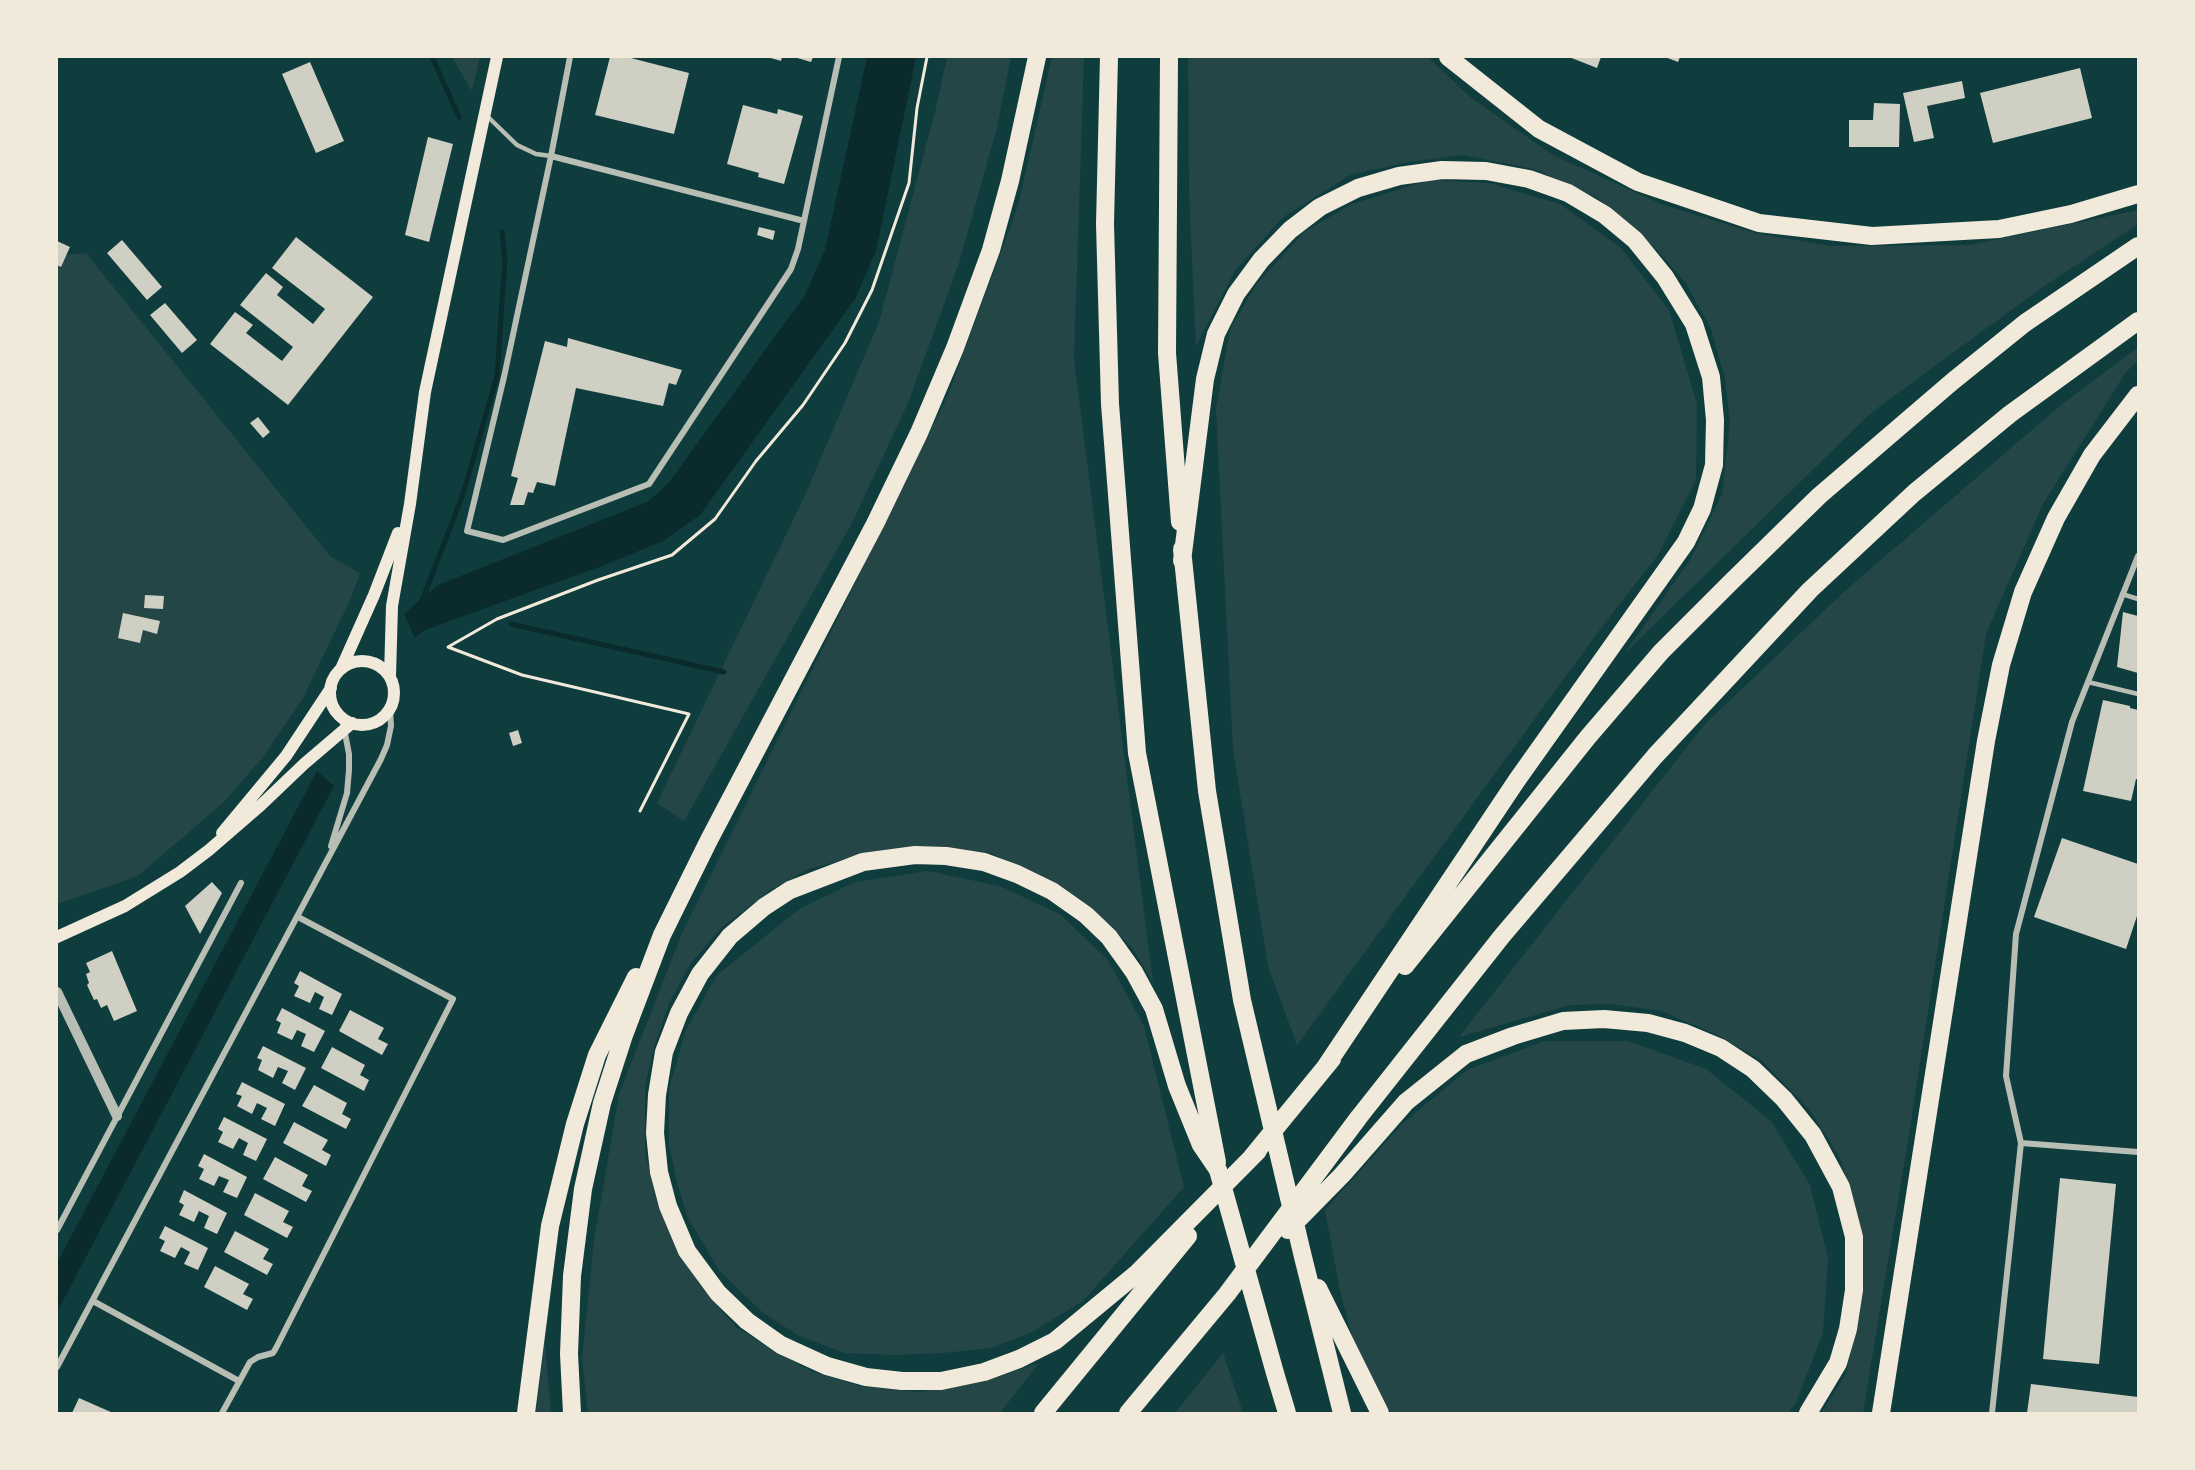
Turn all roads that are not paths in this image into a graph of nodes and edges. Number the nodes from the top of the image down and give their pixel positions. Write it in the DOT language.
graph roads {
  1 [pos="497,57"];
  2 [pos="570,57"];
  3 [pos="839,57"];
  4 [pos="1037,57"];
  5 [pos="1109,57"];
  6 [pos="1169,57"];
  7 [pos="1448,57"];
  8 [pos="485,114"];
  9 [pos="551,156"];
  10 [pos="2138,194"];
  11 [pos="804,220"];
  12 [pos="2138,246"];
  13 [pos="2138,321"];
  14 [pos="2138,395"];
  15 [pos="410,504"];
  16 [pos="2138,556"];
  17 [pos="1182,561"];
  18 [pos="2122,594"];
  19 [pos="2138,599"];
  20 [pos="341,669"];
  21 [pos="390,676"];
  22 [pos="2088,682"];
  23 [pos="331,688"];
  24 [pos="2138,694"];
  25 [pos="390,709"];
  26 [pos="346,724"];
  27 [pos="209,850"];
  28 [pos="326,861"];
  29 [pos="241,883"];
  30 [pos="298,917"];
  31 [pos="662,935"];
  32 [pos="57,937"];
  33 [pos="57,992"];
  34 [pos="1326,1066"];
  35 [pos="117,1116"];
  36 [pos="2021,1143"];
  37 [pos="1258,1150"];
  38 [pos="2138,1152"];
  39 [pos="1218,1170"];
  40 [pos="1915,1186"];
  41 [pos="57,1230"];
  42 [pos="1261,1246"];
  43 [pos="1303,1257"];
  44 [pos="93,1301"];
  45 [pos="57,1367"];
  46 [pos="239,1381"];
  47 [pos="222,1413"];
  48 [pos="526,1413"];
  49 [pos="572,1413"];
  50 [pos="1043,1413"];
  51 [pos="1128,1413"];
  52 [pos="1287,1413"];
  53 [pos="1342,1413"];
  54 [pos="1380,1413"];
  55 [pos="1808,1413"];
  56 [pos="1881,1413"];
  57 [pos="1892,1413"];
  58 [pos="1992,1413"];
  1 -- 8 [label="main road"];
  2 -- 9 [label="street"];
  3 -- 11 [label="street"];
  4 -- 31 [label="highway"];
  5 -- 39 [label="highway"];
  6 -- 17 [label="highway"];
  7 -- 10 [label="highway"];
  8 -- 9 [label="lane"];
  8 -- 15 [label="main road"];
  9 -- 11 [label="street"];
  9 -- 11 [label="street"];
  12 -- 34 [label="highway"];
  13 -- 42 [label="highway"];
  14 -- 40 [label="highway"];
  15 -- 20 [label="main road"];
  15 -- 21 [label="main road"];
  16 -- 18 [label="street"];
  17 -- 34 [label="highway"];
  17 -- 43 [label="highway"];
  18 -- 19 [label="lane"];
  18 -- 22 [label="street"];
  20 -- 21 [label="main road"];
  20 -- 23 [label="main road"];
  21 -- 25 [label="main road"];
  22 -- 24 [label="lane"];
  22 -- 36 [label="street"];
  23 -- 26 [label="main road"];
  23 -- 27 [label="main road"];
  25 -- 26 [label="main road"];
  25 -- 28 [label="street"];
  26 -- 27 [label="main road"];
  26 -- 28 [label="street"];
  27 -- 32 [label="main road"];
  28 -- 30 [label="street"];
  29 -- 35 [label="street"];
  30 -- 44 [label="street"];
  30 -- 46 [label="street"];
  31 -- 48 [label="highway"];
  31 -- 49 [label="highway"];
  33 -- 35 [label="street"];
  34 -- 37 [label="highway"];
  35 -- 41 [label="street"];
  36 -- 38 [label="street"];
  36 -- 58 [label="street"];
  37 -- 39 [label="highway"];
  37 -- 50 [label="highway"];
  39 -- 52 [label="highway"];
  40 -- 56 [label="highway"];
  40 -- 57 [label="highway"];
  42 -- 51 [label="highway"];
  42 -- 55 [label="highway"];
  43 -- 53 [label="highway"];
  43 -- 54 [label="highway"];
  44 -- 45 [label="street"];
  44 -- 46 [label="street"];
  46 -- 47 [label="street"];
}
